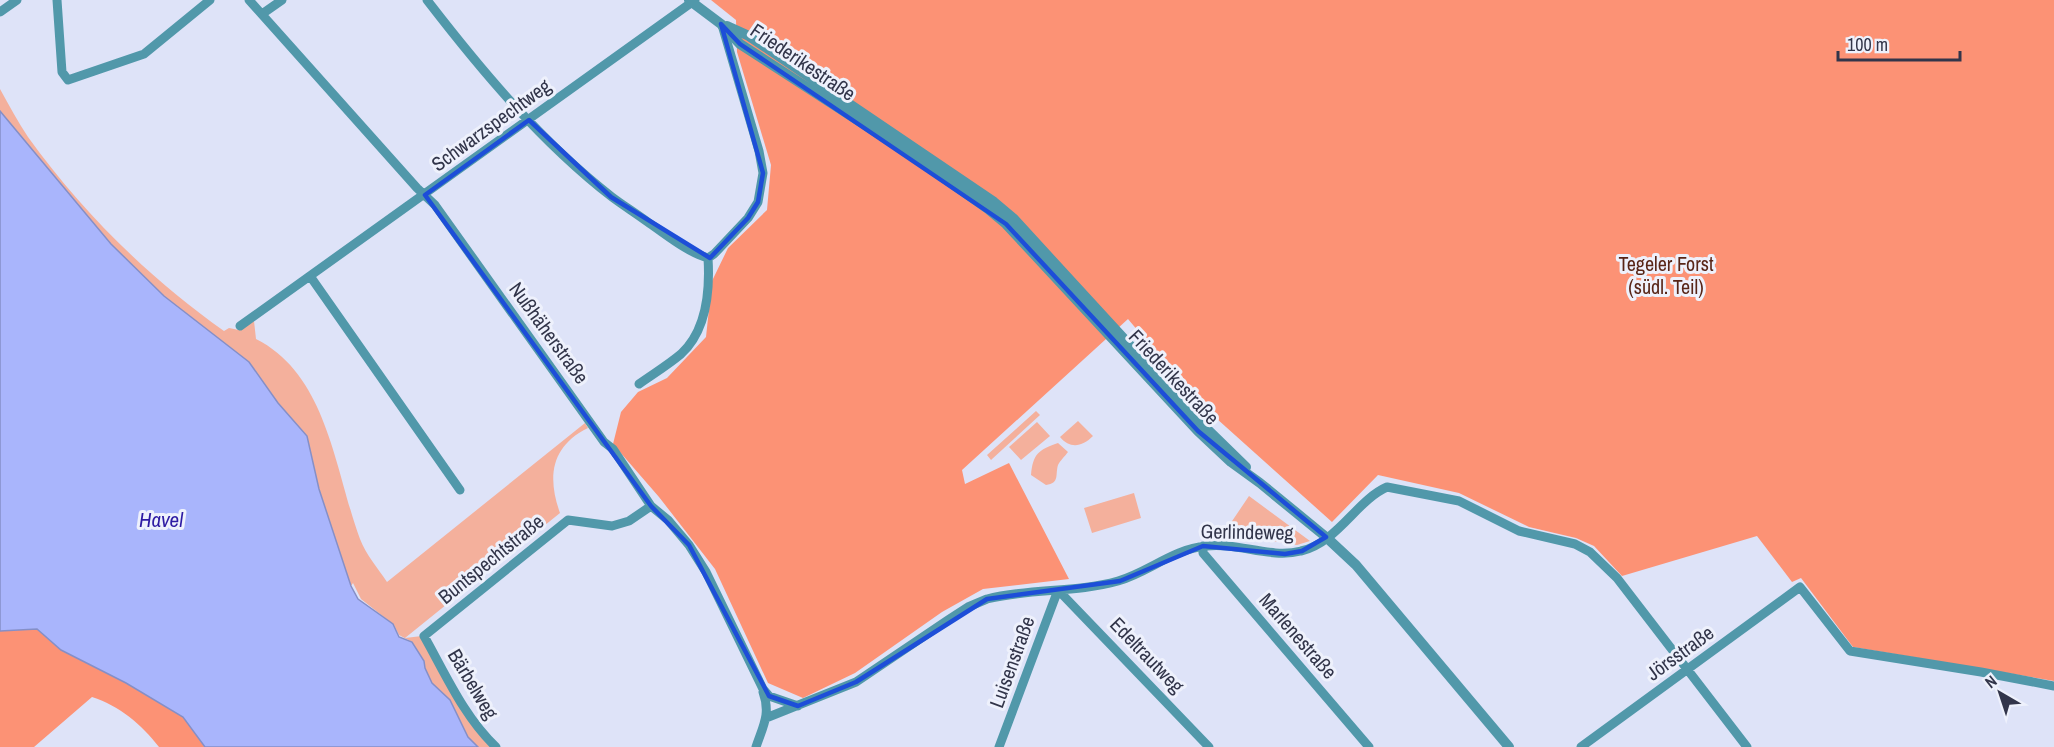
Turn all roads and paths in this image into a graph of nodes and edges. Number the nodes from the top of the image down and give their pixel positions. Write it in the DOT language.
graph roads {
  1 [pos="17,0"];
  2 [pos="57,0"];
  3 [pos="210,0"];
  4 [pos="249,0"];
  5 [pos="282,0"];
  6 [pos="427,0"];
  7 [pos="692,1"];
  8 [pos="0,12"];
  9 [pos="262,14"];
  10 [pos="721,24"];
  11 [pos="529,120"];
  12 [pos="425,195"];
  13 [pos="708,258"];
  14 [pos="310,276"];
  15 [pos="240,326"];
  16 [pos="639,384"];
  17 [pos="460,490"];
  18 [pos="651,506"];
  19 [pos="1326,537"];
  20 [pos="1203,546"];
  21 [pos="1058,590"];
  22 [pos="424,636"];
  23 [pos="1688,670"];
  24 [pos="2054,687"];
  25 [pos="763,689"];
  26 [pos="794,705"];
  27 [pos="766,718"];
  28 [pos="496,747"];
  29 [pos="756,747"];
  30 [pos="999,747"];
  31 [pos="1209,747"];
  32 [pos="1369,747"];
  33 [pos="1509,747"];
  34 [pos="1581,747"];
  35 [pos="1747,747"];
  1 -- 8 [label="street"];
  2 -- 3 [label="street"];
  4 -- 9 [label="street, Nußhäherstraße"];
  5 -- 9 [label="street"];
  6 -- 11 [label="street"];
  7 -- 10 [label="street, Friederikestraße"];
  7 -- 11 [label="street, Schwarzspechtweg"];
  9 -- 12 [label="street, Nußhäherstraße"];
  10 -- 13 [label="street"];
  10 -- 19 [label="street, Friederikestraße"];
  11 -- 12 [label="street, Schwarzspechtweg"];
  11 -- 13 [label="street"];
  12 -- 14 [label="street, Schwarzspechtweg"];
  12 -- 18 [label="street, Nußhäherstraße"];
  13 -- 16 [label="street"];
  14 -- 15 [label="street, Schwarzspechtweg"];
  14 -- 17 [label="street"];
  18 -- 22 [label="street, Buntspechtstraße"];
  18 -- 25 [label="street, Nußhäherstraße"];
  19 -- 20 [label="street, Gerlindeweg"];
  19 -- 23 [label="street, Gerlindeweg"];
  19 -- 33 [label="street, Friederikestraße"];
  20 -- 21 [label="street, Gerlindeweg"];
  20 -- 32 [label="street, Marlenestraße"];
  21 -- 26 [label="street, Gerlindeweg"];
  21 -- 30 [label="street, Luisenstraße"];
  21 -- 31 [label="street, Edeltrautweg"];
  22 -- 28 [label="street, Bärbelweg"];
  23 -- 24 [label="street, Jörsstraße"];
  23 -- 34 [label="street, Jörsstraße"];
  23 -- 35 [label="street"];
  25 -- 26 [label="street"];
  25 -- 27 [label="street"];
  26 -- 27 [label="street, Gerlindeweg"];
  27 -- 29 [label="street"];
}
